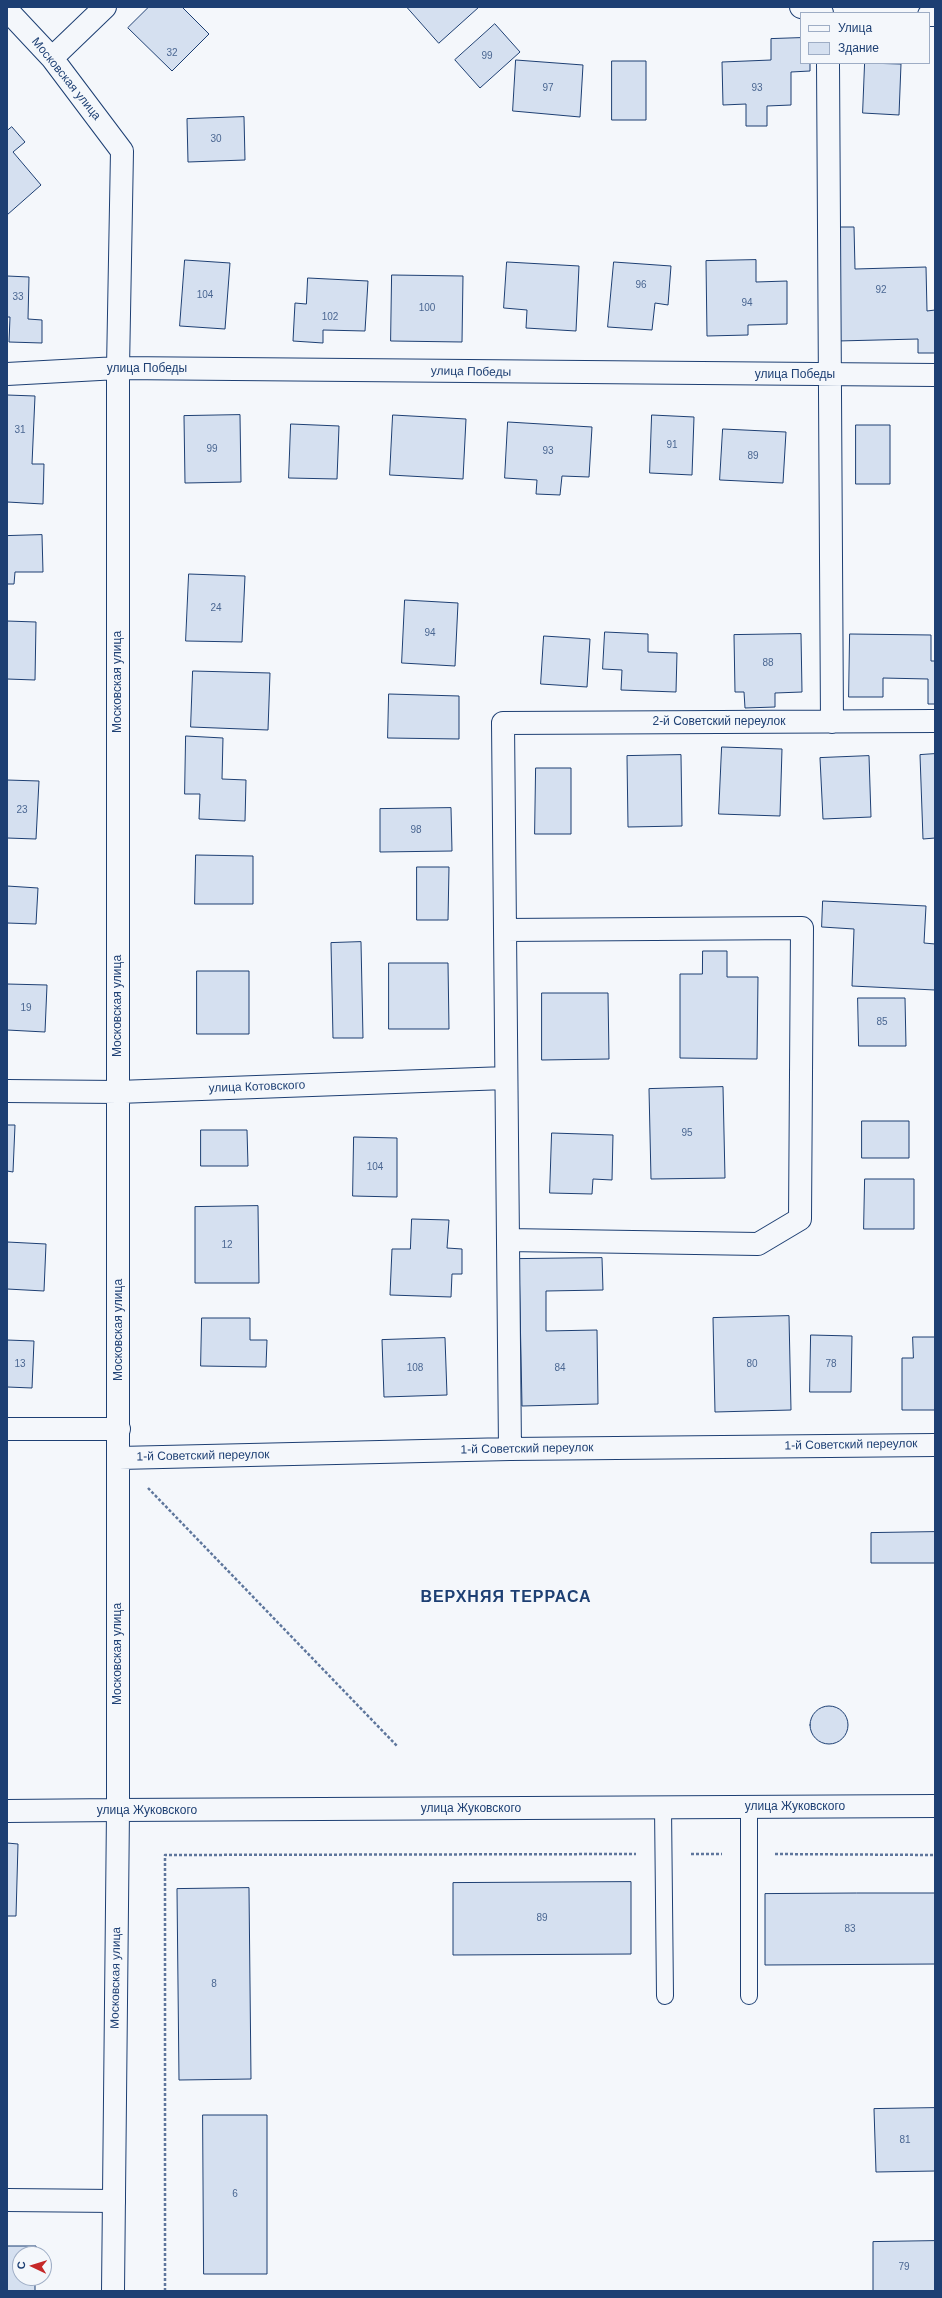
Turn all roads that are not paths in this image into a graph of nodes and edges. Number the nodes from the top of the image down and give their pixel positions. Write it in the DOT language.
graph roads {
  1 [pos="105,7"];
  2 [pos="800,7"];
  3 [pos="7,10"];
  4 [pos="818,12"];
  5 [pos="52,58"];
  6 [pos="828,64"];
  7 [pos="118,368"];
  8 [pos="7,374"];
  9 [pos="935,375"];
  10 [pos="830,376"];
  11 [pos="935,721"];
  12 [pos="832,722"];
  13 [pos="505,930"];
  14 [pos="506,1078"];
  15 [pos="7,1091"];
  16 [pos="118,1092"];
  17 [pos="508,1240"];
  18 [pos="7,1429"];
  19 [pos="119,1429"];
  20 [pos="935,1445"];
  21 [pos="510,1449"];
  22 [pos="119,1458"];
  23 [pos="935,1806"];
  24 [pos="663,1807"];
  25 [pos="749,1807"];
  26 [pos="118,1810"];
  27 [pos="7,1811"];
  28 [pos="665,1996"];
  29 [pos="748,1996"];
  30 [pos="7,2200"];
  31 [pos="114,2201"];
  32 [pos="113,2291"];
  1 -- 5 [label="street"];
  2 -- 4 [label="street"];
  3 -- 5 [label="street, Московская улица"];
  5 -- 7 [label="street, Московская улица"];
  6 -- 10 [label="street"];
  7 -- 8 [label="street, улица Победы"];
  7 -- 10 [label="street, улица Победы"];
  7 -- 16 [label="street, Московская улица"];
  9 -- 10 [label="street, улица Победы"];
  10 -- 12 [label="street"];
  11 -- 12 [label="street, 2-й Советский переулок"];
  12 -- 13 [label="street, 2-й Советский переулок"];
  13 -- 14 [label="street"];
  13 -- 17 [label="street"];
  14 -- 16 [label="street, улица Котовского"];
  14 -- 17 [label="street"];
  15 -- 16 [label="street, улица Котовского"];
  16 -- 19 [label="street, Московская улица"];
  17 -- 21 [label="street"];
  18 -- 19 [label="street"];
  19 -- 22 [label="street, Московская улица"];
  20 -- 21 [label="street, 1-й Советский переулок"];
  21 -- 22 [label="street, 1-й Советский переулок"];
  22 -- 26 [label="street, Московская улица"];
  23 -- 25 [label="street, улица Жуковского"];
  24 -- 25 [label="street, улица Жуковского"];
  24 -- 26 [label="street, улица Жуковского"];
  24 -- 28 [label="lane"];
  25 -- 29 [label="lane"];
  26 -- 27 [label="street, улица Жуковского"];
  26 -- 31 [label="street, Московская улица"];
  30 -- 31 [label="street"];
  31 -- 32 [label="street, Московская улица"];
}
